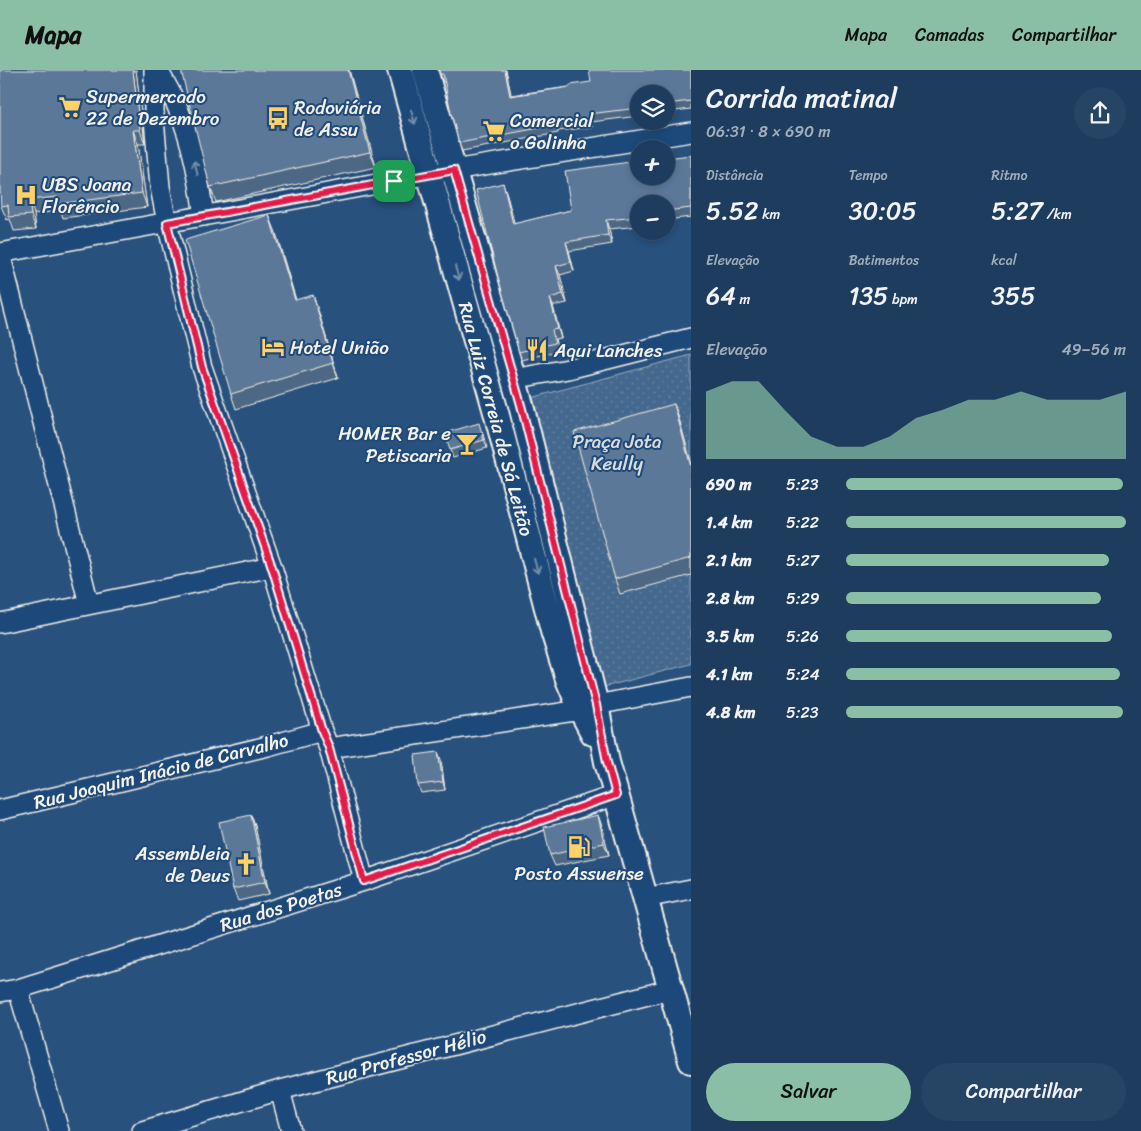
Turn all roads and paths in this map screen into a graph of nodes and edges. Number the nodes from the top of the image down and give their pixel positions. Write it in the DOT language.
graph roads {
  1 [pos="154,70"];
  2 [pos="158,70"];
  3 [pos="400,70"];
  4 [pos="425,70"];
  5 [pos="691,132"];
  6 [pos="454,170"];
  7 [pos="429,174"];
  8 [pos="204,216"];
  9 [pos="167,223"];
  10 [pos="0,253"];
  11 [pos="691,338"];
  12 [pos="513,379"];
  13 [pos="272,567"];
  14 [pos="89,604"];
  15 [pos="0,623"];
  16 [pos="691,687"];
  17 [pos="589,707"];
  18 [pos="322,731"];
  19 [pos="329,748"];
  20 [pos="616,795"];
  21 [pos="0,810"];
  22 [pos="364,881"];
  23 [pos="691,889"];
  24 [pos="645,898"];
  25 [pos="5,989"];
  26 [pos="671,989"];
  27 [pos="691,1061"];
  28 [pos="280,1090"];
  29 [pos="59,1131"];
  30 [pos="142,1131"];
  31 [pos="291,1131"];
  1 -- 9 [label="street"];
  8 -- 2 [label="street, one-way"];
  3 -- 7 [label="main road, Rua Luiz Correia de Sá Leitão, one-way"];
  4 -- 6 [label="main road, Rua Luiz Correia de Sá Leitão"];
  5 -- 6 [label="street"];
  6 -- 7 [label="street"];
  6 -- 12 [label="main road, Rua Luiz Correia de Sá Leitão"];
  7 -- 8 [label="street"];
  7 -- 17 [label="main road, Rua Luiz Correia de Sá Leitão, one-way"];
  8 -- 9 [label="street"];
  9 -- 10 [label="street"];
  9 -- 13 [label="street"];
  10 -- 14 [label="street"];
  11 -- 12 [label="street"];
  12 -- 17 [label="main road, Rua Luiz Correia de Sá Leitão"];
  13 -- 14 [label="street"];
  13 -- 18 [label="street"];
  14 -- 15 [label="street"];
  16 -- 17 [label="street"];
  17 -- 19 [label="street"];
  17 -- 20 [label="main road, Rua Luiz Correia de Sá Leitão"];
  18 -- 19 [label="street"];
  18 -- 21 [label="street, Rua Joaquim Inácio de Carvalho"];
  19 -- 22 [label="street"];
  20 -- 22 [label="street, Rua dos Poetas"];
  20 -- 24 [label="main road, Rua Luiz Correia de Sá Leitão"];
  22 -- 25 [label="street, Rua dos Poetas"];
  23 -- 24 [label="street"];
  24 -- 26 [label="main road, Rua Luiz Correia de Sá Leitão"];
  25 -- 29 [label="street"];
  26 -- 27 [label="main road, Rua Luiz Correia de Sá Leitão"];
  26 -- 28 [label="street, Rua Professor Hélio"];
  28 -- 30 [label="street, Rua Professor Hélio"];
  28 -- 31 [label="street"];
}
